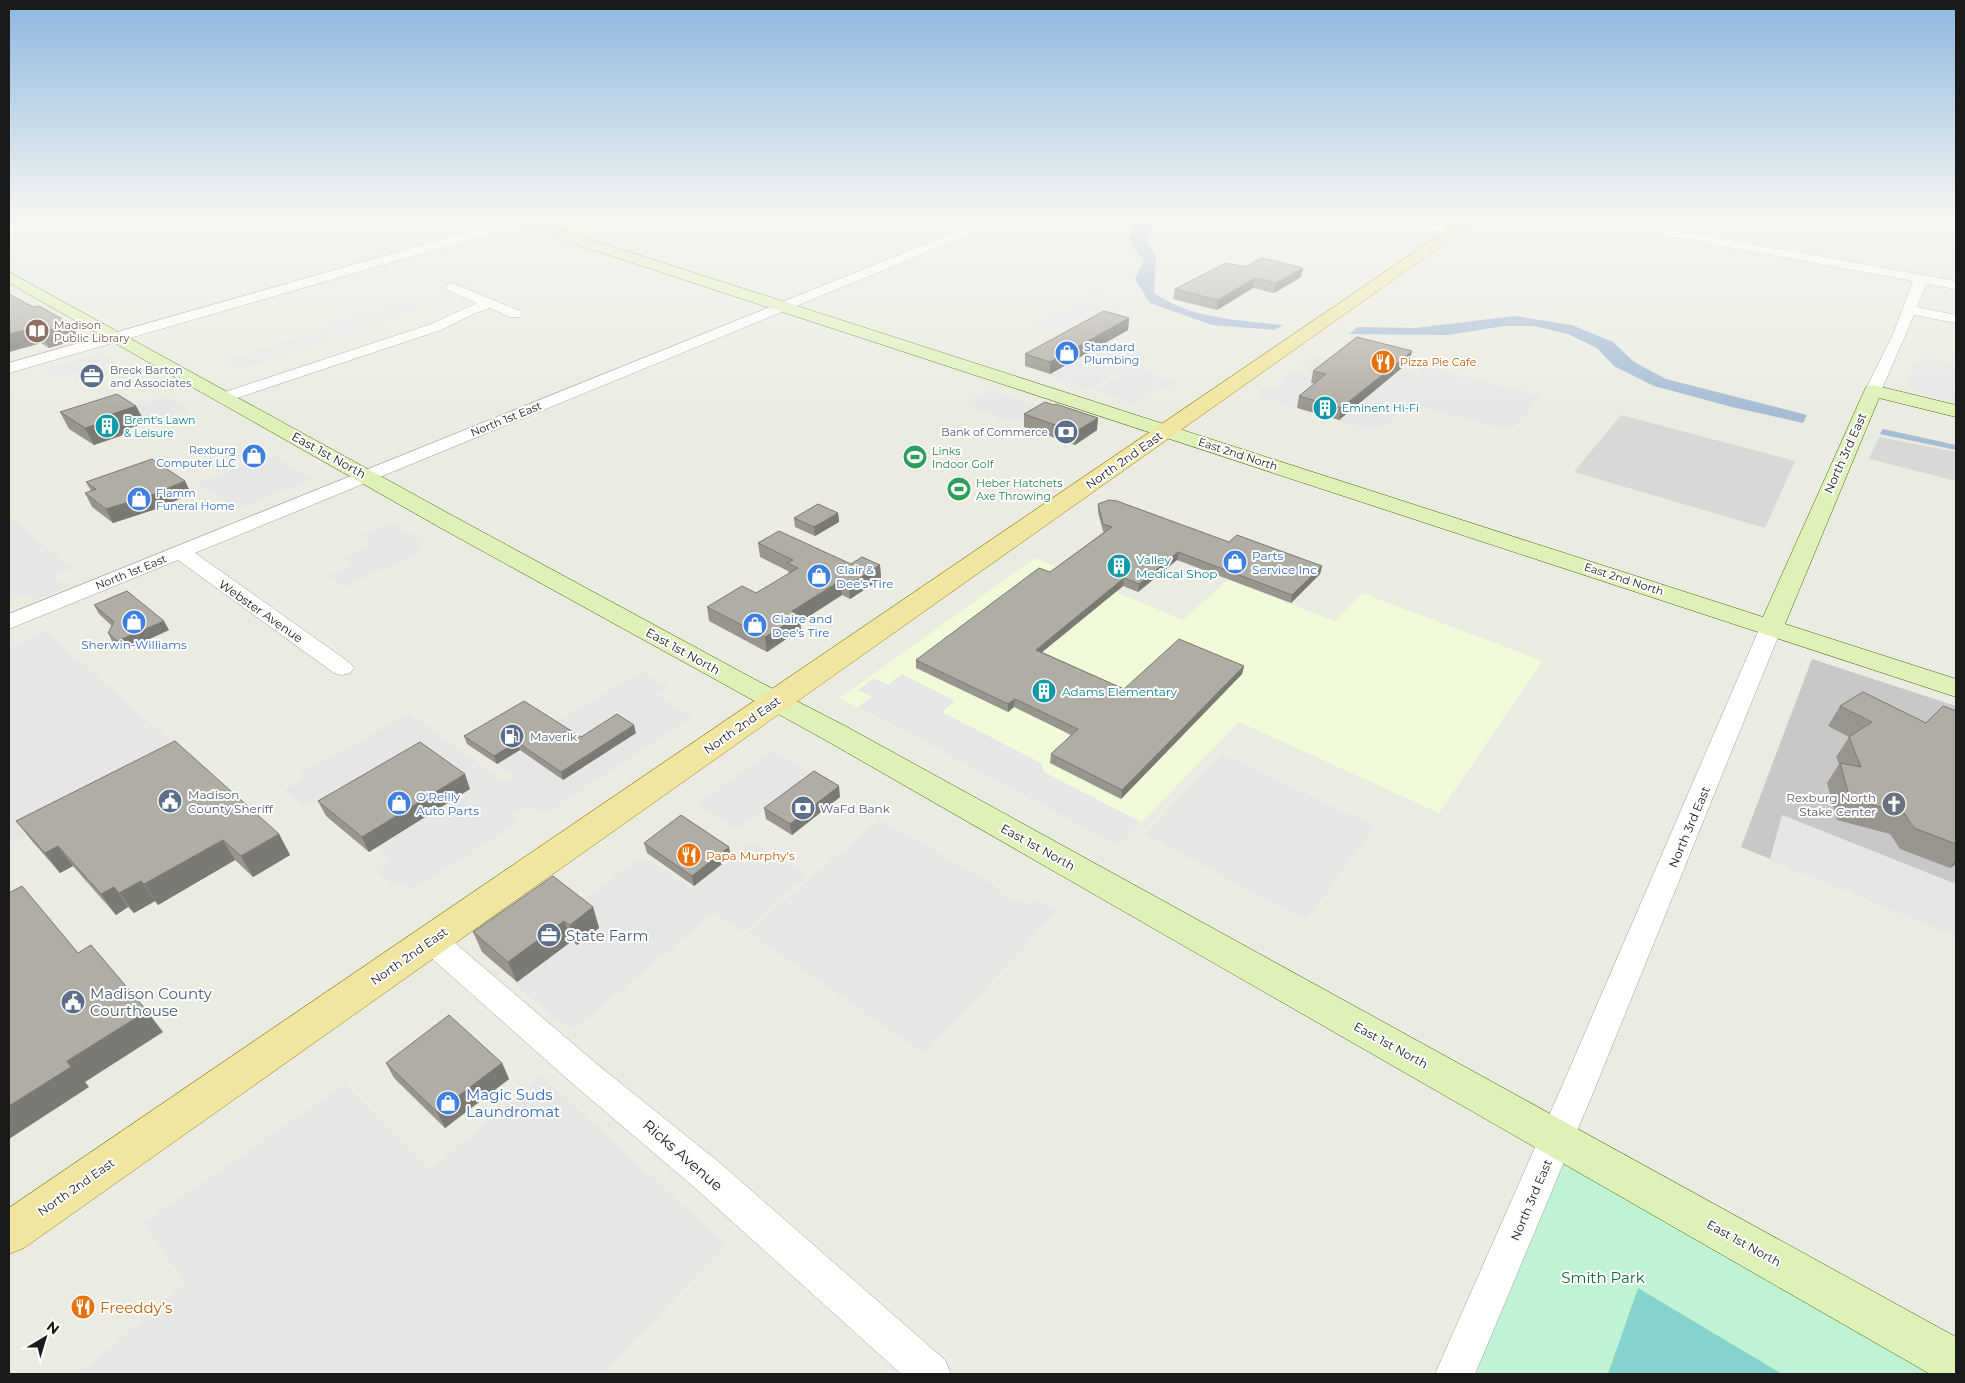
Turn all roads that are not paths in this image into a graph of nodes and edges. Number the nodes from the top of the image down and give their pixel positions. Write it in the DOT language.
graph roads {
  1 [pos="17,282"];
  2 [pos="303,282"];
  3 [pos="704,282"];
  4 [pos="845,282"];
  5 [pos="1382,282"];
  6 [pos="1920,282"];
  7 [pos="1936,282"];
  8 [pos="1956,285"];
  9 [pos="452,288"];
  10 [pos="488,304"];
  11 [pos="782,307"];
  12 [pos="1910,310"];
  13 [pos="516,314"];
  14 [pos="1956,319"];
  15 [pos="116,337"];
  16 [pos="9,368"];
  17 [pos="1873,391"];
  18 [pos="225,397"];
  19 [pos="1956,410"];
  20 [pos="1166,431"];
  21 [pos="366,476"];
  22 [pos="180,552"];
  23 [pos="9,622"];
  24 [pos="1771,627"];
  25 [pos="342,668"];
  26 [pos="1956,688"];
  27 [pos="776,702"];
  28 [pos="431,940"];
  29 [pos="1556,1139"];
  30 [pos="9,1234"];
  31 [pos="1956,1363"];
  32 [pos="931,1374"];
  33 [pos="1455,1374"];
  1 -- 15 [label="street, East 1st North"];
  2 -- 15 [label="street"];
  3 -- 11 [label="street, East 2nd North"];
  4 -- 11 [label="street, North 1st East"];
  5 -- 20 [label="main road, North 2nd East"];
  6 -- 12 [label="street, North 3rd East"];
  7 -- 8 [label="street"];
  9 -- 10 [label="street"];
  10 -- 13 [label="street"];
  10 -- 18 [label="street"];
  11 -- 20 [label="street, East 2nd North"];
  11 -- 21 [label="street, North 1st East"];
  12 -- 14 [label="street"];
  12 -- 17 [label="street, North 3rd East"];
  15 -- 16 [label="street"];
  15 -- 18 [label="street, East 1st North"];
  17 -- 19 [label="street"];
  17 -- 24 [label="street, North 3rd East"];
  18 -- 21 [label="street, East 1st North"];
  20 -- 24 [label="street, East 2nd North"];
  20 -- 27 [label="main road, North 2nd East"];
  21 -- 22 [label="street, North 1st East"];
  21 -- 27 [label="street, East 1st North"];
  22 -- 23 [label="street, North 1st East"];
  22 -- 25 [label="street, Webster Avenue"];
  24 -- 26 [label="street, East 2nd North"];
  24 -- 29 [label="street, North 3rd East"];
  27 -- 28 [label="main road, North 2nd East"];
  27 -- 29 [label="street, East 1st North"];
  28 -- 30 [label="main road, North 2nd East"];
  28 -- 32 [label="street, Ricks Avenue"];
  29 -- 31 [label="street, East 1st North"];
  29 -- 33 [label="street, North 3rd East"];
}
